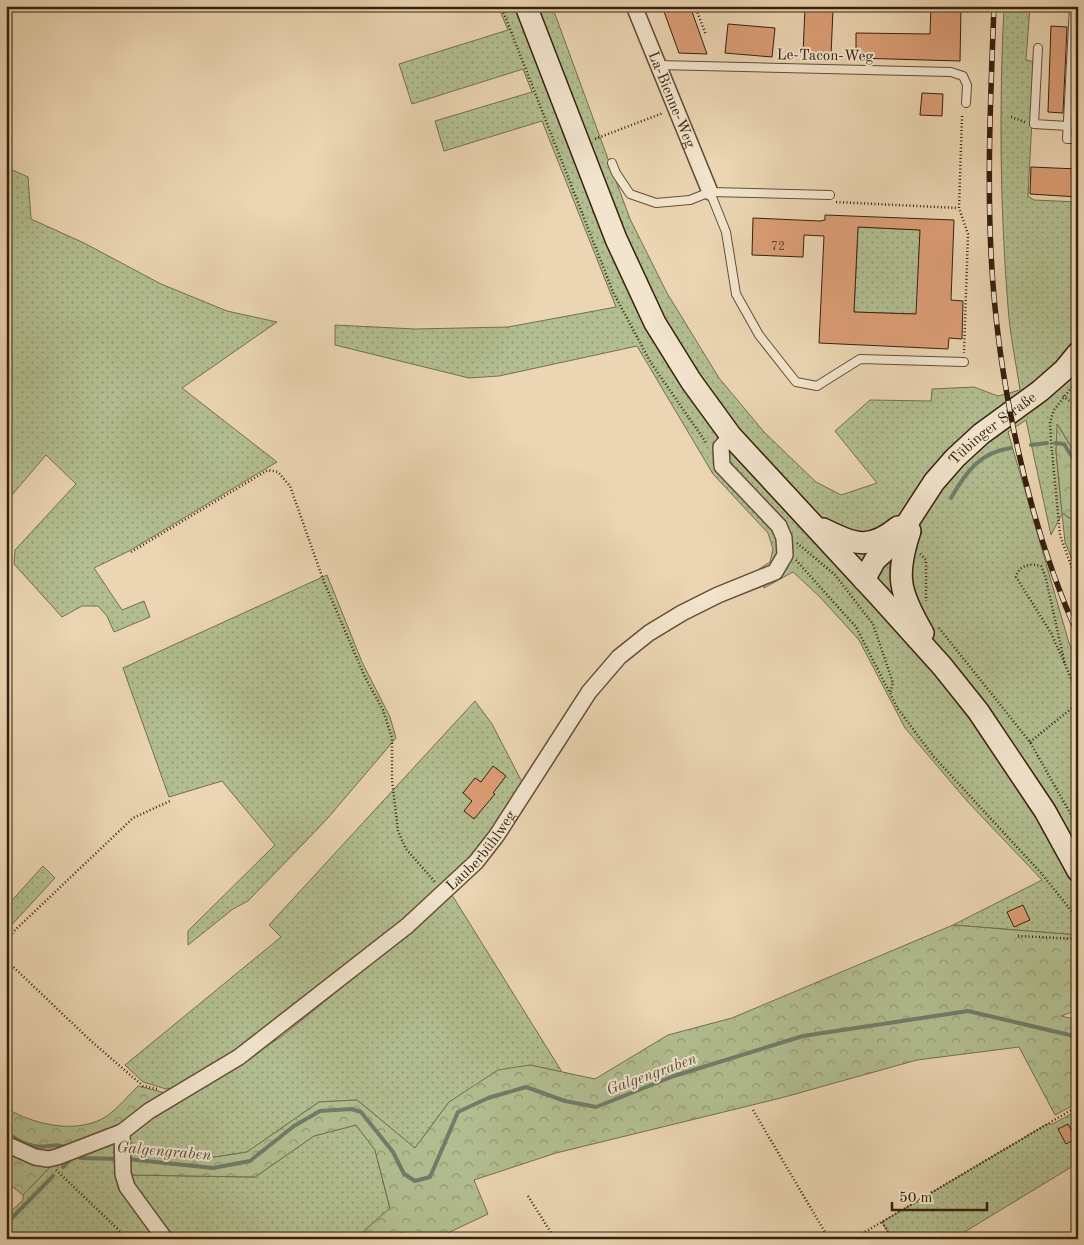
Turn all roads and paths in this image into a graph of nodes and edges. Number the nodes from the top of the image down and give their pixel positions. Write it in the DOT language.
graph roads {
  1 [pos="634,6"];
  2 [pos="696,6"];
  3 [pos="1074,6"];
  4 [pos="531,12"];
  5 [pos="706,35"];
  6 [pos="1038,48"];
  7 [pos="658,65"];
  8 [pos="966,103"];
  9 [pos="676,109"];
  10 [pos="962,116"];
  11 [pos="1011,117"];
  12 [pos="1034,124"];
  13 [pos="1068,126"];
  14 [pos="1078,139"];
  15 [pos="591,141"];
  16 [pos="612,163"];
  17 [pos="710,192"];
  18 [pos="830,195"];
  19 [pos="959,208"];
  20 [pos="1078,353"];
  21 [pos="964,362"];
  22 [pos="1078,381"];
  23 [pos="1063,396"];
  24 [pos="1078,404"];
  25 [pos="731,436"];
  26 [pos="917,511"];
  27 [pos="815,525"];
  28 [pos="784,538"];
  29 [pos="904,549"];
  30 [pos="130,552"];
  31 [pos="785,555"];
  32 [pos="865,581"];
  33 [pos="1078,585"];
  34 [pos="929,608"];
  35 [pos="935,622"];
  36 [pos="1065,664"];
  37 [pos="942,666"];
  38 [pos="890,695"];
  39 [pos="1077,704"];
  40 [pos="1030,742"];
  41 [pos="170,801"];
  42 [pos="1078,827"];
  43 [pos="1078,871"];
  44 [pos="444,892"];
  45 [pos="1078,919"];
  46 [pos="1018,936"];
  47 [pos="1078,939"];
  48 [pos="6,946"];
  49 [pos="6,960"];
  50 [pos="186,1088"];
  51 [pos="1078,1106"];
  52 [pos="753,1110"];
  53 [pos="122,1132"];
  54 [pos="6,1144"];
  55 [pos="52,1158"];
  56 [pos="528,1196"];
  57 [pos="882,1222"];
  58 [pos="128,1239"];
  59 [pos="165,1239"];
  60 [pos="555,1239"];
  61 [pos="829,1239"];
  62 [pos="853,1239"];
  63 [pos="892,1239"];
  1 -- 7 [label="street, La-Bienne-Weg"];
  2 -- 5 [label="path"];
  3 -- 13 [label="lane"];
  4 -- 25 [label="main road"];
  6 -- 12 [label="lane"];
  7 -- 8 [label="lane, Le-Tacon-Weg"];
  7 -- 9 [label="street, La-Bienne-Weg"];
  9 -- 15 [label="path"];
  9 -- 17 [label="street, La-Bienne-Weg"];
  10 -- 19 [label="path"];
  11 -- 12 [label="path"];
  12 -- 13 [label="lane"];
  13 -- 14 [label="lane"];
  16 -- 17 [label="lane"];
  17 -- 18 [label="lane"];
  17 -- 21 [label="lane"];
  18 -- 19 [label="path"];
  19 -- 21 [label="path"];
  20 -- 26 [label="main road, Tübinger Straße"];
  22 -- 23 [label="path"];
  23 -- 24 [label="path"];
  23 -- 33 [label="path"];
  25 -- 27 [label="main road"];
  25 -- 28 [label="street"];
  26 -- 27 [label="main road"];
  26 -- 29 [label="main road, Tübinger Straße"];
  26 -- 32 [label="main road, Tübinger Straße"];
  27 -- 32 [label="main road"];
  28 -- 31 [label="street"];
  28 -- 38 [label="path"];
  29 -- 32 [label="main road, Tübinger Straße"];
  29 -- 34 [label="path"];
  29 -- 37 [label="main road, Tübinger Straße"];
  30 -- 44 [label="path"];
  31 -- 38 [label="path"];
  31 -- 44 [label="street, Lauberbühlweg"];
  32 -- 37 [label="main road"];
  35 -- 40 [label="path"];
  36 -- 36 [label="path"];
  36 -- 39 [label="path"];
  37 -- 43 [label="main road"];
  38 -- 45 [label="path"];
  39 -- 40 [label="path"];
  40 -- 42 [label="path"];
  41 -- 48 [label="path"];
  44 -- 50 [label="street, Lauberbühlweg"];
  46 -- 47 [label="path"];
  49 -- 50 [label="path"];
  50 -- 53 [label="street, Lauberbühlweg"];
  51 -- 57 [label="path"];
  52 -- 61 [label="path"];
  53 -- 55 [label="street, Lauberbühlweg"];
  53 -- 59 [label="street"];
  54 -- 55 [label="street"];
  55 -- 58 [label="path"];
  56 -- 60 [label="path"];
  57 -- 62 [label="path"];
  57 -- 63 [label="path"];
}
